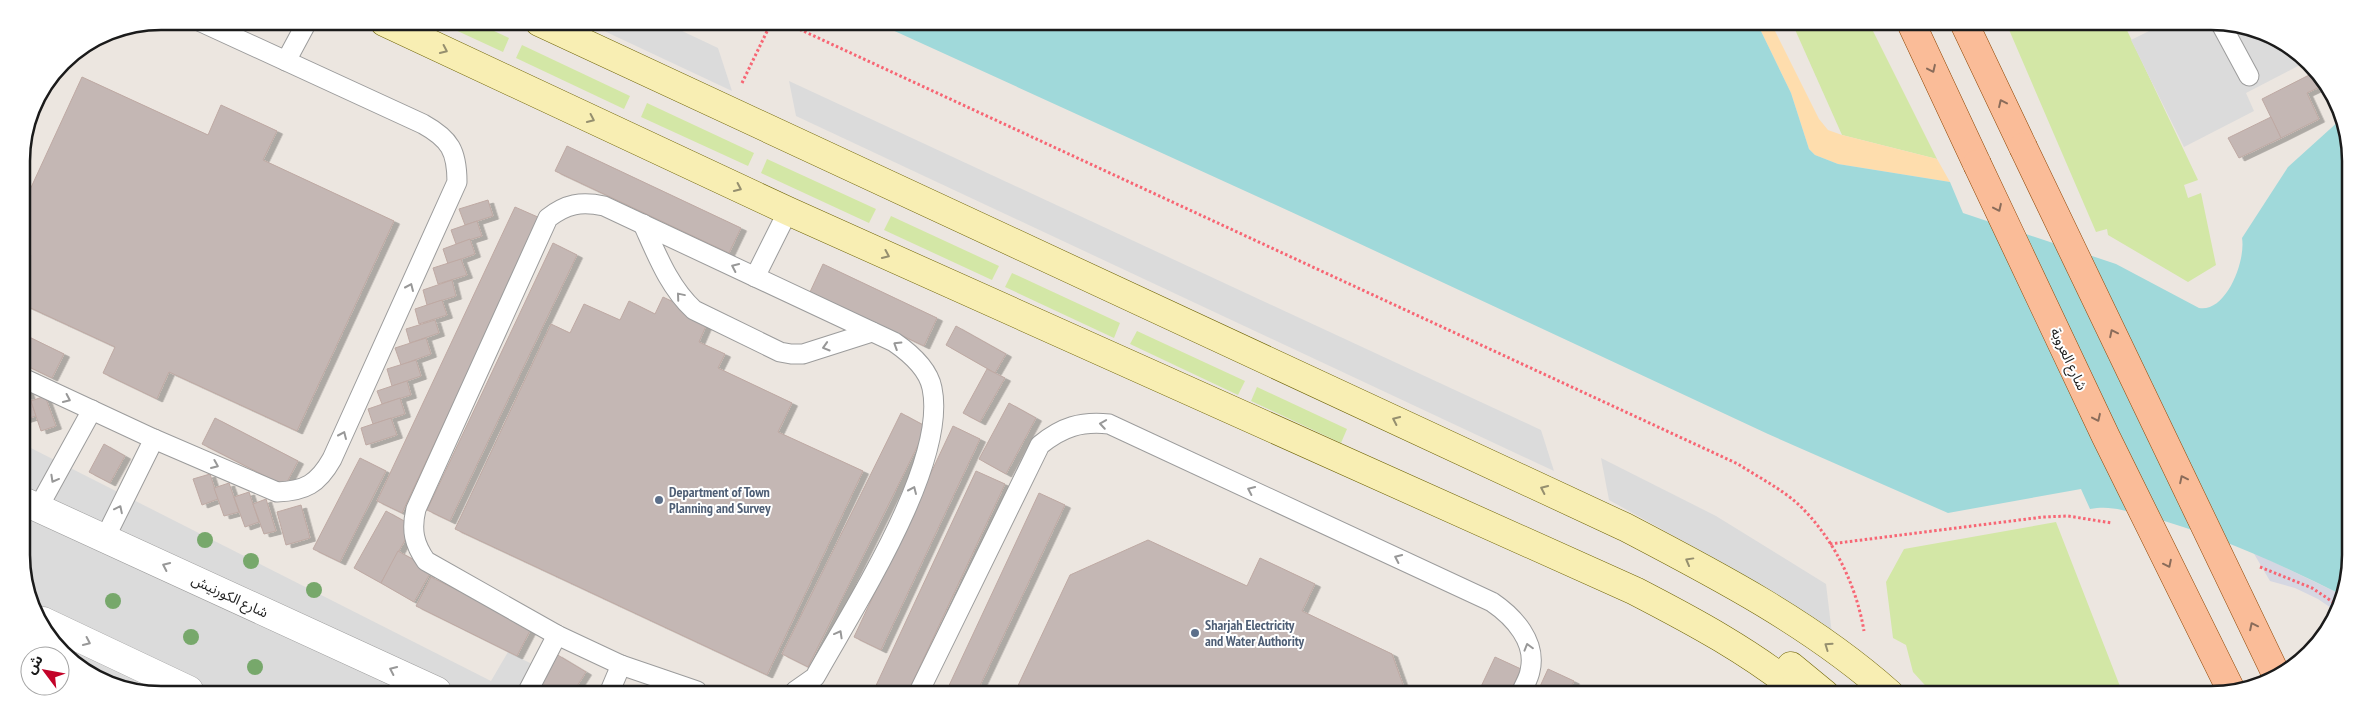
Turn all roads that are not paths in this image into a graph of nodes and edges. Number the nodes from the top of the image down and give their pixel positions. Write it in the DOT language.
graph roads {
  1 [pos="219,30"];
  2 [pos="303,30"];
  3 [pos="401,30"];
  4 [pos="556,30"];
  5 [pos="1914,30"];
  6 [pos="1967,30"];
  7 [pos="2225,31"];
  8 [pos="286,61"];
  9 [pos="2249,76"];
  10 [pos="788,212"];
  11 [pos="643,224"];
  12 [pos="755,277"];
  13 [pos="872,332"];
  14 [pos="30,381"];
  15 [pos="92,410"];
  16 [pos="154,439"];
  17 [pos="31,504"];
  18 [pos="105,538"];
  19 [pos="1674,611"];
  20 [pos="50,624"];
  21 [pos="557,635"];
  22 [pos="621,665"];
  23 [pos="2274,669"];
  24 [pos="1868,684"];
  25 [pos="2228,684"];
  26 [pos="181,686"];
  27 [pos="426,686"];
  28 [pos="531,686"];
  29 [pos="612,686"];
  30 [pos="682,686"];
  31 [pos="803,686"];
  32 [pos="922,686"];
  33 [pos="1524,686"];
  34 [pos="1791,686"];
  35 [pos="1816,686"];
  1 -- 8 [label="lane"];
  2 -- 8 [label="lane"];
  3 -- 10 [label="main road, one-way"];
  24 -- 4 [label="main road, one-way"];
  5 -- 25 [label="main road, شارع العروبة, one-way, bridge"];
  23 -- 6 [label="main road, one-way, bridge"];
  7 -- 9 [label="lane"];
  16 -- 8 [label="lane, one-way"];
  10 -- 12 [label="lane"];
  10 -- 19 [label="main road, one-way"];
  12 -- 11 [label="lane, one-way"];
  13 -- 11 [label="lane, one-way"];
  11 -- 21 [label="lane"];
  12 -- 13 [label="lane"];
  31 -- 13 [label="lane, one-way"];
  14 -- 15 [label="lane, one-way"];
  15 -- 16 [label="lane"];
  15 -- 17 [label="lane, one-way"];
  18 -- 16 [label="lane, one-way"];
  17 -- 18 [label="street, شارع الكورنيش"];
  27 -- 18 [label="street, شارع الكورنيش, one-way"];
  19 -- 34 [label="main road"];
  19 -- 35 [label="main road"];
  20 -- 26 [label="street, one-way"];
  21 -- 22 [label="lane"];
  21 -- 28 [label="lane"];
  22 -- 29 [label="lane"];
  22 -- 30 [label="lane"];
  33 -- 32 [label="lane, one-way"];
}
